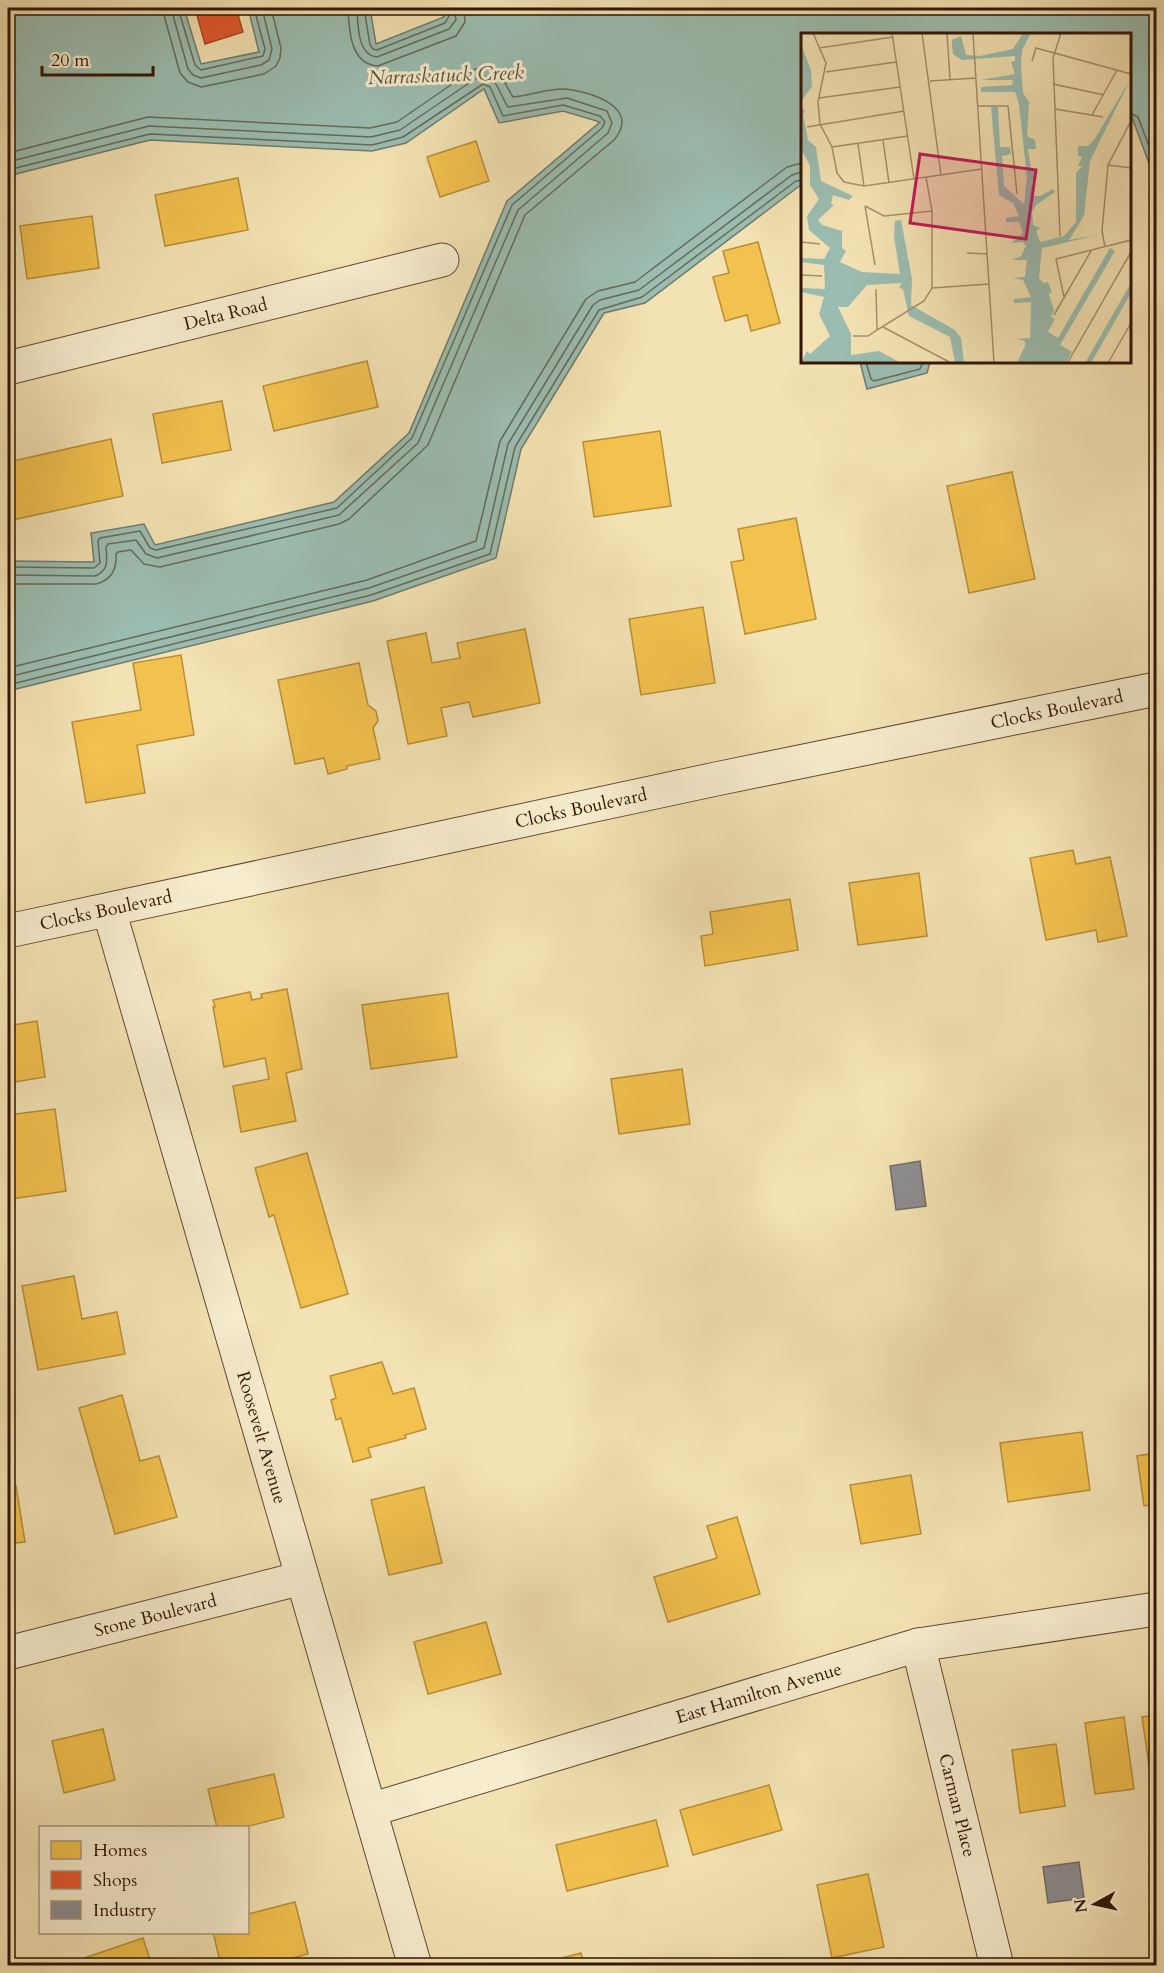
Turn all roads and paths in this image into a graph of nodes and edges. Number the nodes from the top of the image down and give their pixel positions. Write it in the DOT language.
graph roads {
  1 [pos="442,260"];
  2 [pos="8,368"];
  3 [pos="1156,689"];
  4 [pos="109,910"];
  5 [pos="8,931"];
  6 [pos="302,1578"];
  7 [pos="1156,1609"];
  8 [pos="918,1645"];
  9 [pos="8,1653"];
  10 [pos="370,1810"];
  11 [pos="415,1965"];
  12 [pos="997,1965"];
  1 -- 2 [label="street, Delta Road"];
  3 -- 4 [label="street, Clocks Boulevard"];
  4 -- 5 [label="street, Clocks Boulevard"];
  4 -- 6 [label="street, Roosevelt Avenue"];
  6 -- 9 [label="street, Stone Boulevard"];
  6 -- 10 [label="street, Roosevelt Avenue"];
  7 -- 8 [label="street, East Hamilton Avenue"];
  8 -- 10 [label="street, East Hamilton Avenue"];
  8 -- 12 [label="street, Carman Place"];
  10 -- 11 [label="street, Roosevelt Avenue"];
}
